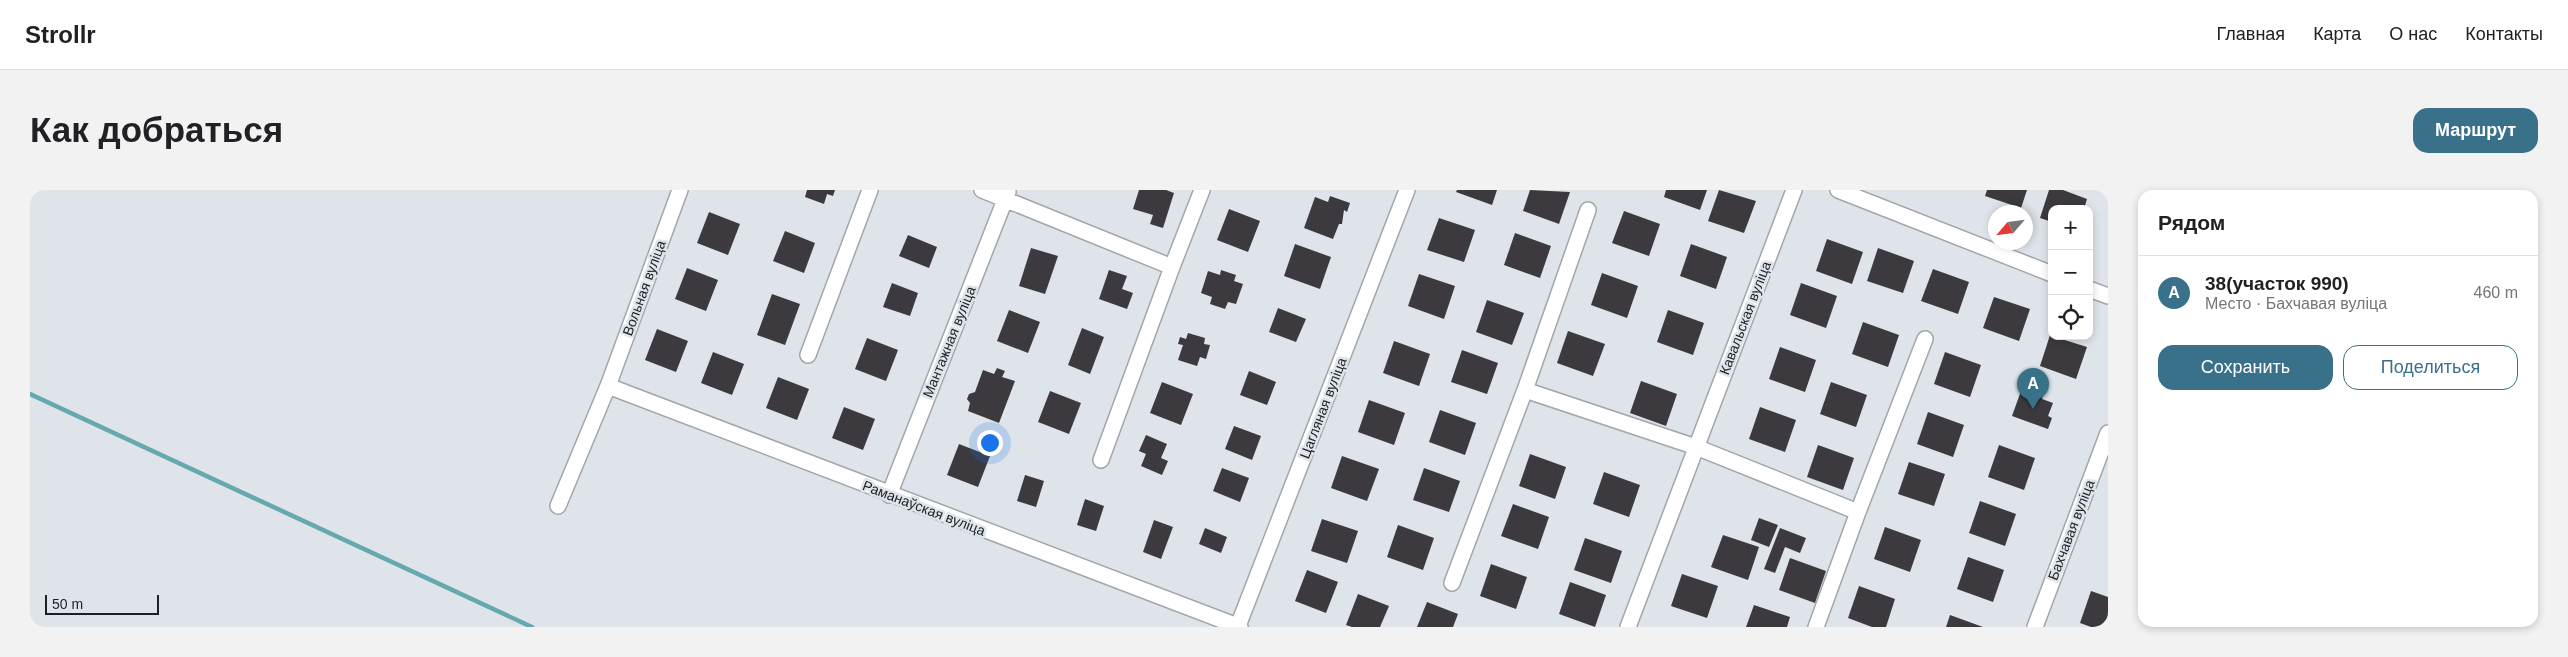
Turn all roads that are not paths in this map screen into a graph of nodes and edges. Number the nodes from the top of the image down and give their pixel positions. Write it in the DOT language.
graph roads {
  1 [pos="680,190"];
  2 [pos="870,190"];
  3 [pos="982,190"];
  4 [pos="1202,190"];
  5 [pos="1407,190"];
  6 [pos="1794,190"];
  7 [pos="1838,190"];
  8 [pos="1007,195"];
  9 [pos="1588,210"];
  10 [pos="1172,267"];
  11 [pos="2048,272"];
  12 [pos="2093,290"];
  13 [pos="2108,296"];
  14 [pos="1925,339"];
  15 [pos="808,355"];
  16 [pos="608,386"];
  17 [pos="1525,390"];
  18 [pos="2108,433"];
  19 [pos="1696,447"];
  20 [pos="1101,460"];
  21 [pos="888,495"];
  22 [pos="558,506"];
  23 [pos="1858,512"];
  24 [pos="1452,583"];
  25 [pos="1239,627"];
  26 [pos="1628,627"];
  27 [pos="1816,627"];
  28 [pos="2035,627"];
  1 -- 16 [label="street, Вольная вуліца"];
  2 -- 15 [label="street"];
  3 -- 8 [label="street"];
  4 -- 10 [label="street"];
  5 -- 25 [label="street, Цагляная вуліца"];
  6 -- 19 [label="street, Кавальская вуліца"];
  7 -- 11 [label="street"];
  8 -- 10 [label="street"];
  8 -- 21 [label="street, Мантажная вуліца"];
  9 -- 17 [label="street"];
  10 -- 20 [label="street"];
  12 -- 13 [label="street"];
  14 -- 23 [label="street"];
  16 -- 21 [label="street, Раманаўская вуліца"];
  16 -- 22 [label="street, Вольная вуліца"];
  17 -- 19 [label="street"];
  17 -- 24 [label="street"];
  18 -- 28 [label="street, Бахчавая вуліца"];
  19 -- 23 [label="street"];
  19 -- 26 [label="street, Кавальская вуліца"];
  21 -- 25 [label="street, Раманаўская вуліца"];
  23 -- 27 [label="street"];
}
